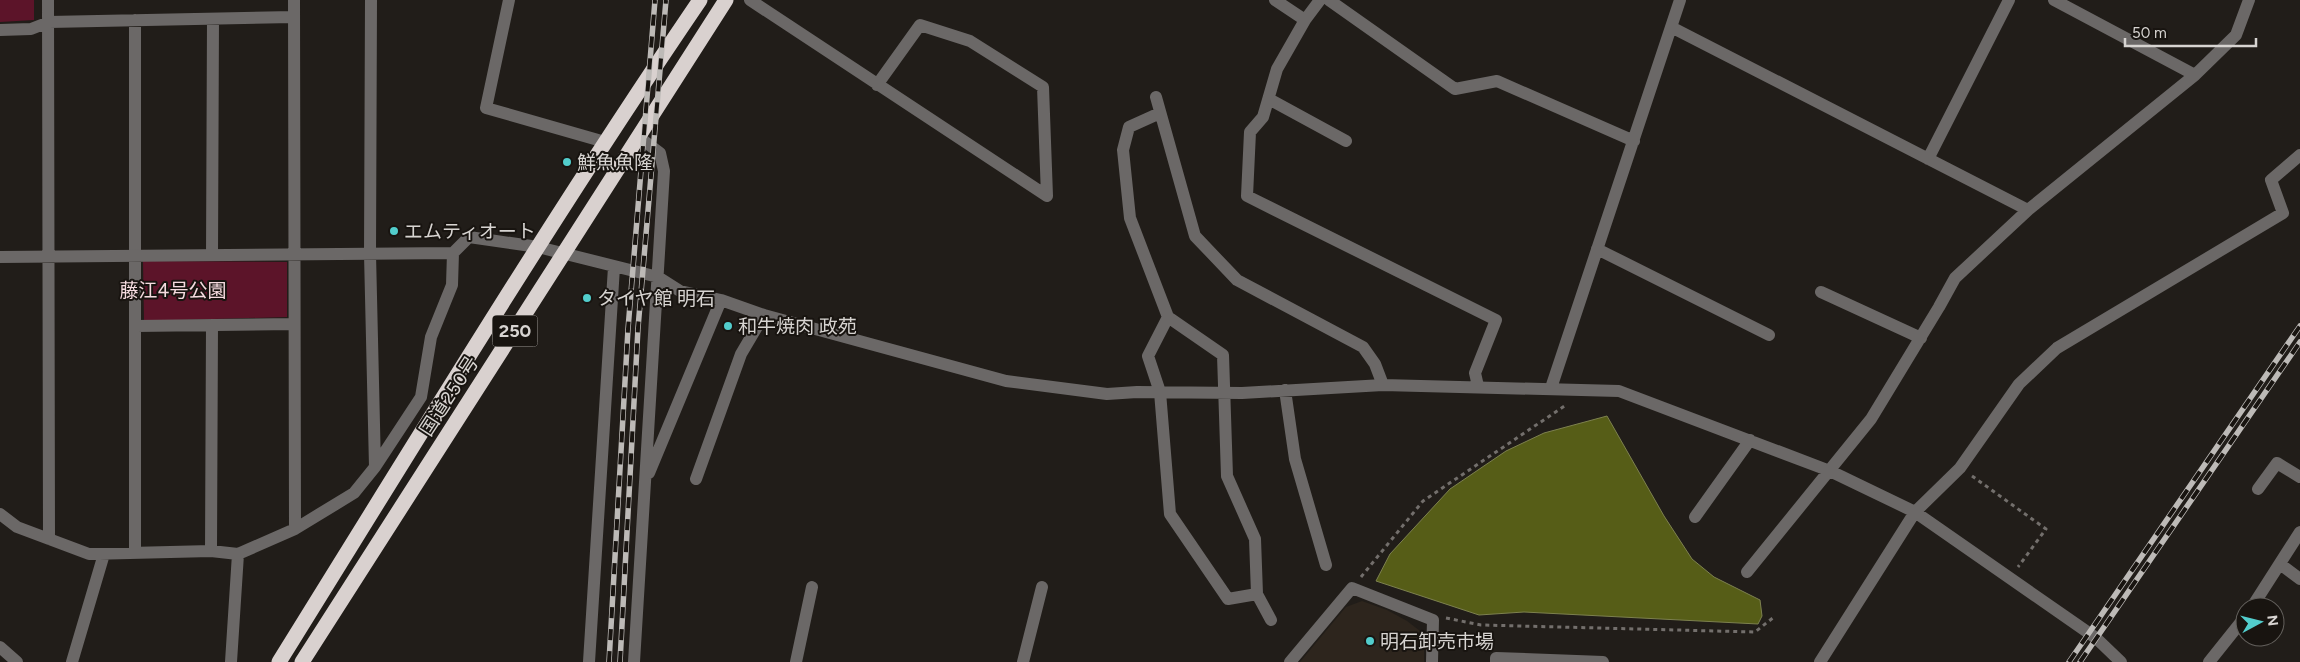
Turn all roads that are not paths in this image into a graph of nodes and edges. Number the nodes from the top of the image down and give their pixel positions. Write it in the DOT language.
graph roads {
  1 [pos="48,0"];
  2 [pos="294,0"];
  3 [pos="371,0"];
  4 [pos="509,0"];
  5 [pos="700,0"];
  6 [pos="726,0"];
  7 [pos="750,0"];
  8 [pos="1275,0"];
  9 [pos="1320,0"];
  10 [pos="1328,0"];
  11 [pos="1680,0"];
  12 [pos="2009,0"];
  13 [pos="2054,0"];
  14 [pos="2249,0"];
  15 [pos="294,17"];
  16 [pos="213,19"];
  17 [pos="135,20"];
  18 [pos="1305,20"];
  19 [pos="49,22"];
  20 [pos="1671,27"];
  21 [pos="0,30"];
  22 [pos="2195,75"];
  23 [pos="877,85"];
  24 [pos="1156,97"];
  25 [pos="1268,99"];
  26 [pos="1160,114"];
  27 [pos="640,138"];
  28 [pos="1346,141"];
  29 [pos="1634,141"];
  30 [pos="605,142"];
  31 [pos="2300,155"];
  32 [pos="1928,159"];
  33 [pos="2028,210"];
  34 [pos="538,247"];
  35 [pos="1597,249"];
  36 [pos="453,253"];
  37 [pos="293,254"];
  38 [pos="370,254"];
  39 [pos="212,255"];
  40 [pos="564,255"];
  41 [pos="135,256"];
  42 [pos="0,257"];
  43 [pos="49,257"];
  44 [pos="614,267"];
  45 [pos="658,277"];
  46 [pos="1821,292"];
  47 [pos="721,300"];
  48 [pos="764,315"];
  49 [pos="1168,317"];
  50 [pos="293,324"];
  51 [pos="212,325"];
  52 [pos="136,326"];
  53 [pos="1769,335"];
  54 [pos="1921,338"];
  55 [pos="1383,385"];
  56 [pos="1478,386"];
  57 [pos="1551,388"];
  58 [pos="1285,390"];
  59 [pos="1160,392"];
  60 [pos="1225,393"];
  61 [pos="1750,440"];
  62 [pos="375,467"];
  63 [pos="1830,471"];
  64 [pos="2300,477"];
  65 [pos="696,479"];
  66 [pos="645,482"];
  67 [pos="2258,489"];
  68 [pos="1915,512"];
  69 [pos="0,514"];
  70 [pos="1695,517"];
  71 [pos="295,529"];
  72 [pos="2300,532"];
  73 [pos="49,539"];
  74 [pos="211,551"];
  75 [pos="135,553"];
  76 [pos="104,554"];
  77 [pos="238,554"];
  78 [pos="2280,564"];
  79 [pos="1326,565"];
  80 [pos="1746,572"];
  81 [pos="2300,578"];
  82 [pos="812,587"];
  83 [pos="1042,587"];
  84 [pos="1257,594"];
  85 [pos="2259,597"];
  86 [pos="1271,620"];
  87 [pos="2235,630"];
  88 [pos="0,647"];
  89 [pos="17,662"];
  90 [pos="72,662"];
  91 [pos="231,662"];
  92 [pos="279,662"];
  93 [pos="302,662"];
  94 [pos="589,662"];
  95 [pos="634,662"];
  96 [pos="796,662"];
  97 [pos="1023,662"];
  98 [pos="1290,662"];
  99 [pos="1432,662"];
  100 [pos="1496,662"];
  101 [pos="1603,662"];
  102 [pos="1820,662"];
  103 [pos="2121,662"];
  104 [pos="2209,662"];
  1 -- 19 [label="street"];
  2 -- 15 [label="street"];
  3 -- 38 [label="street"];
  4 -- 30 [label="street"];
  5 -- 30 [label="highway, 国道250号 / 250"];
  6 -- 27 [label="highway, 国道250号 / 250"];
  7 -- 23 [label="street"];
  8 -- 18 [label="street"];
  9 -- 18 [label="street"];
  10 -- 29 [label="street"];
  11 -- 20 [label="street"];
  12 -- 32 [label="street"];
  13 -- 22 [label="street"];
  14 -- 22 [label="street"];
  15 -- 16 [label="street"];
  15 -- 37 [label="street"];
  16 -- 17 [label="street"];
  16 -- 39 [label="street"];
  17 -- 19 [label="street"];
  17 -- 41 [label="street"];
  18 -- 25 [label="street"];
  19 -- 21 [label="street"];
  19 -- 43 [label="street"];
  20 -- 29 [label="street"];
  20 -- 32 [label="street"];
  22 -- 33 [label="street"];
  23 -- 23 [label="street"];
  24 -- 26 [label="street"];
  25 -- 28 [label="street"];
  25 -- 56 [label="street"];
  26 -- 49 [label="street"];
  26 -- 55 [label="street"];
  27 -- 40 [label="highway, 国道250号 / 250"];
  27 -- 45 [label="street"];
  29 -- 35 [label="street"];
  30 -- 34 [label="highway, 国道250号 / 250"];
  31 -- 68 [label="street"];
  32 -- 33 [label="street"];
  33 -- 54 [label="street"];
  34 -- 36 [label="street"];
  34 -- 40 [label="street"];
  34 -- 92 [label="highway, 国道250号 / 250"];
  35 -- 53 [label="street"];
  35 -- 57 [label="street"];
  36 -- 38 [label="street"];
  36 -- 62 [label="street"];
  37 -- 38 [label="street"];
  37 -- 39 [label="street"];
  37 -- 50 [label="street"];
  38 -- 62 [label="street"];
  39 -- 41 [label="street"];
  40 -- 44 [label="street"];
  40 -- 93 [label="highway, 国道250号 / 250"];
  41 -- 43 [label="street"];
  41 -- 52 [label="street"];
  42 -- 43 [label="street"];
  43 -- 73 [label="street"];
  44 -- 45 [label="street"];
  44 -- 94 [label="street"];
  45 -- 47 [label="street"];
  45 -- 66 [label="street"];
  46 -- 54 [label="street"];
  47 -- 48 [label="street"];
  47 -- 66 [label="street"];
  48 -- 59 [label="street"];
  48 -- 65 [label="street"];
  49 -- 59 [label="street"];
  49 -- 60 [label="street"];
  50 -- 51 [label="street"];
  50 -- 71 [label="street"];
  51 -- 52 [label="street"];
  51 -- 74 [label="street"];
  52 -- 75 [label="street"];
  54 -- 63 [label="street"];
  55 -- 56 [label="street"];
  55 -- 58 [label="street"];
  56 -- 57 [label="street"];
  57 -- 61 [label="street"];
  58 -- 60 [label="street"];
  58 -- 79 [label="street"];
  59 -- 60 [label="street"];
  59 -- 84 [label="street"];
  60 -- 84 [label="street"];
  61 -- 63 [label="street"];
  61 -- 70 [label="street"];
  62 -- 71 [label="street"];
  63 -- 68 [label="street"];
  63 -- 80 [label="street"];
  64 -- 67 [label="street"];
  66 -- 95 [label="street"];
  68 -- 102 [label="street"];
  68 -- 103 [label="street"];
  69 -- 73 [label="street"];
  71 -- 77 [label="street"];
  72 -- 78 [label="street"];
  73 -- 76 [label="street"];
  74 -- 75 [label="street"];
  74 -- 77 [label="street"];
  75 -- 76 [label="street"];
  76 -- 90 [label="street"];
  77 -- 91 [label="street"];
  78 -- 81 [label="street"];
  78 -- 85 [label="street"];
  82 -- 96 [label="street"];
  83 -- 97 [label="street"];
  84 -- 86 [label="street"];
  87 -- 104 [label="street"];
  88 -- 89 [label="street"];
  98 -- 99 [label="street"];
  100 -- 101 [label="street"];
}
